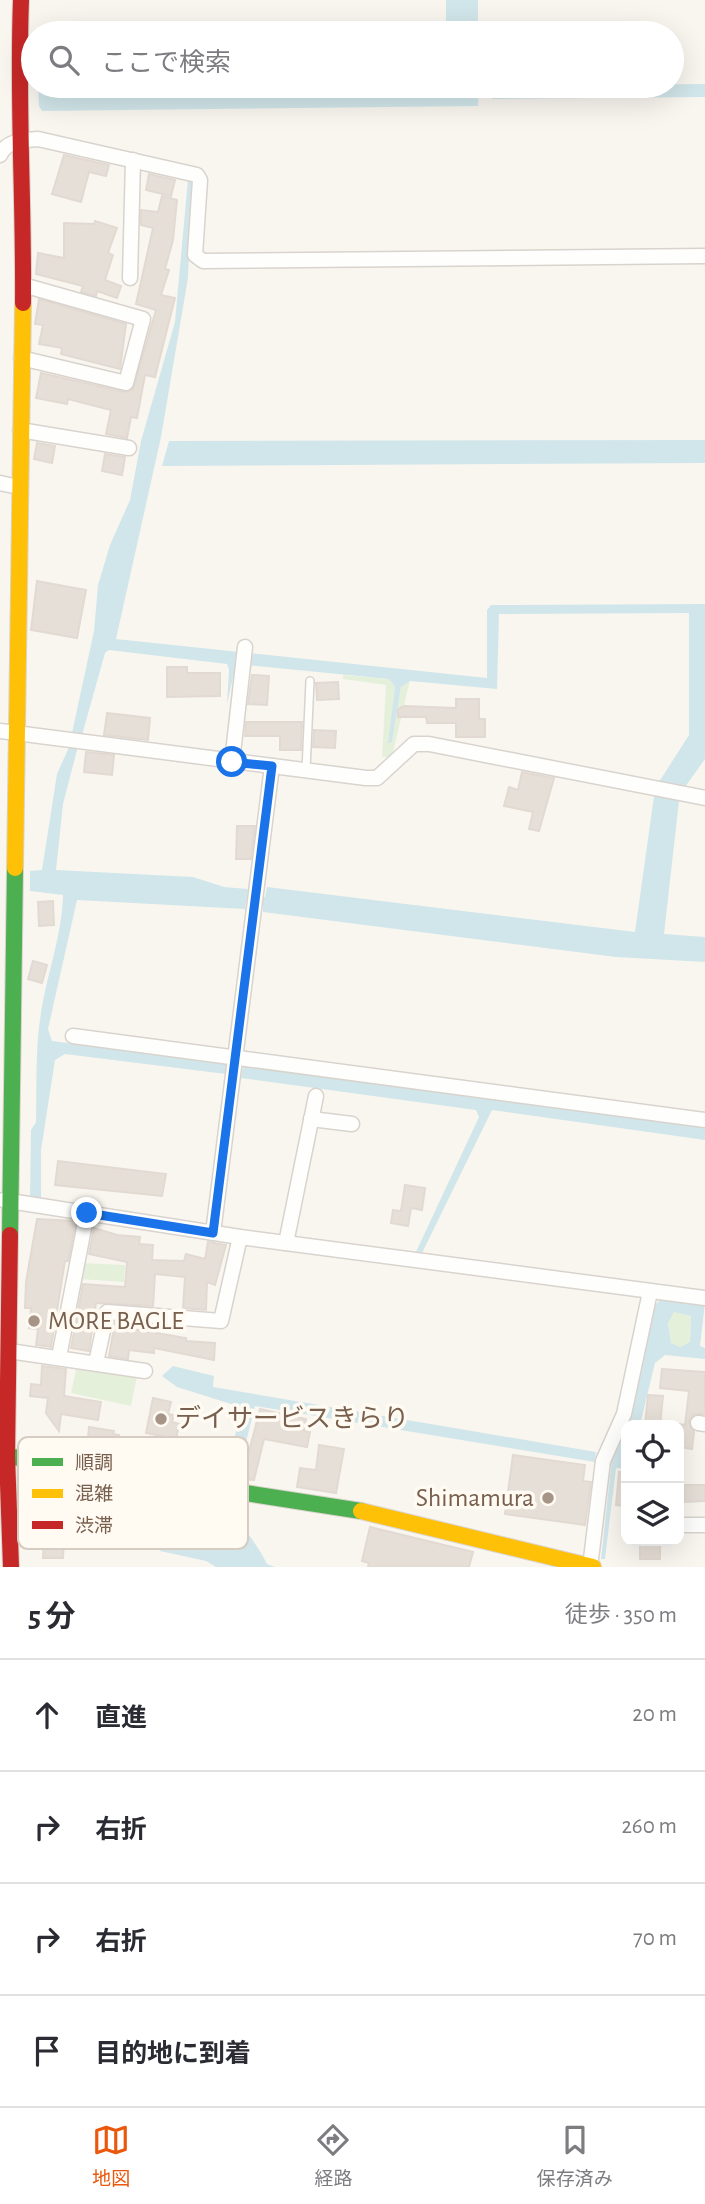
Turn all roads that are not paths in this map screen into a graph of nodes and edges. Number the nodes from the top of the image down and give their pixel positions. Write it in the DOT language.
graph roads {
  1 [pos="22,0"];
  2 [pos="20,140"];
  3 [pos="0,155"];
  4 [pos="133,160"];
  5 [pos="705,256"];
  6 [pos="130,278"];
  7 [pos="23,285"];
  8 [pos="21,358"];
  9 [pos="20,430"];
  10 [pos="129,448"];
  11 [pos="0,483"];
  12 [pos="19,487"];
  13 [pos="245,650"];
  14 [pos="310,681"];
  15 [pos="8,732"];
  16 [pos="232,762"];
  17 [pos="272,766"];
  18 [pos="306,771"];
  19 [pos="705,798"];
  20 [pos="8,900"];
  21 [pos="73,1036"];
  22 [pos="235,1058"];
  23 [pos="316,1096"];
  24 [pos="311,1119"];
  25 [pos="705,1120"];
  26 [pos="352,1124"];
  27 [pos="5,1201"];
  28 [pos="87,1213"];
  29 [pos="213,1233"];
  30 [pos="240,1237"];
  31 [pos="286,1243"];
  32 [pos="650,1292"];
  33 [pos="705,1298"];
  34 [pos="9,1351"];
  35 [pos="59,1357"];
  36 [pos="96,1363"];
  37 [pos="145,1371"];
  38 [pos="4,1455"];
  39 [pos="248,1493"];
  40 [pos="685,1525"];
  41 [pos="705,1525"];
  42 [pos="11,1567"];
  43 [pos="591,1567"];
  1 -- 2 [label="main road"];
  2 -- 3 [label="street"];
  2 -- 4 [label="street"];
  2 -- 7 [label="main road"];
  4 -- 5 [label="street"];
  4 -- 6 [label="street"];
  7 -- 8 [label="main road"];
  7 -- 8 [label="street"];
  8 -- 9 [label="main road"];
  9 -- 10 [label="street"];
  9 -- 12 [label="main road"];
  11 -- 12 [label="street"];
  12 -- 15 [label="main road"];
  13 -- 16 [label="street"];
  14 -- 18 [label="lane"];
  15 -- 16 [label="street"];
  15 -- 20 [label="main road"];
  16 -- 17 [label="street"];
  17 -- 18 [label="street"];
  17 -- 22 [label="street"];
  18 -- 19 [label="street"];
  20 -- 27 [label="main road"];
  21 -- 22 [label="street"];
  22 -- 25 [label="street"];
  22 -- 29 [label="street"];
  23 -- 24 [label="street"];
  24 -- 26 [label="street"];
  24 -- 31 [label="street"];
  27 -- 28 [label="street"];
  27 -- 34 [label="main road"];
  28 -- 29 [label="street"];
  28 -- 35 [label="street"];
  29 -- 30 [label="street"];
  30 -- 31 [label="street"];
  30 -- 36 [label="street"];
  31 -- 32 [label="street"];
  32 -- 33 [label="street"];
  32 -- 43 [label="street"];
  34 -- 35 [label="street"];
  34 -- 38 [label="main road"];
  35 -- 36 [label="street"];
  36 -- 37 [label="street"];
  38 -- 42 [label="main road"];
  39 -- 43 [label="main road"];
  40 -- 41 [label="street"];
}
